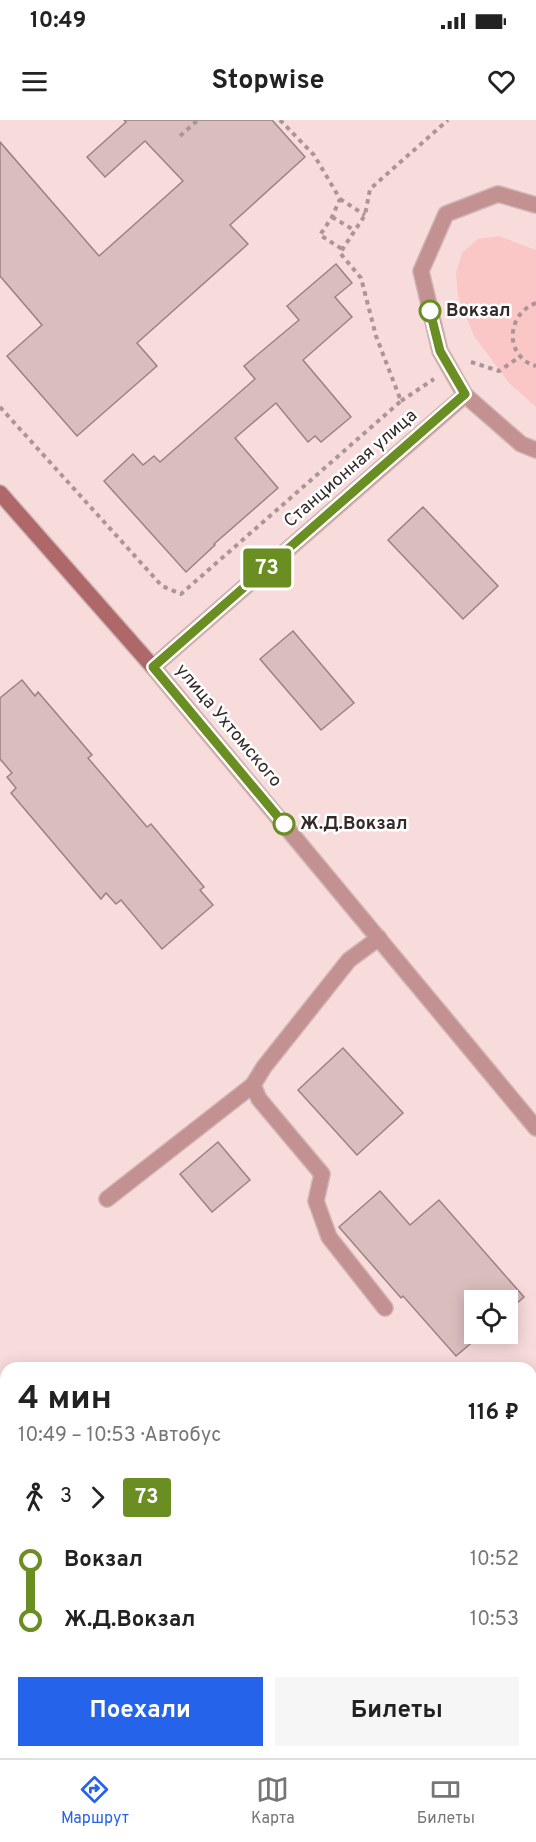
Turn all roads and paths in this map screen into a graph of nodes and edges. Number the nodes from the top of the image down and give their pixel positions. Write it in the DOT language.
graph roads {
  1 [pos="198,120"];
  2 [pos="280,120"];
  3 [pos="447,120"];
  4 [pos="180,136"];
  5 [pos="340,199"];
  6 [pos="536,205"];
  7 [pos="365,215"];
  8 [pos="332,217"];
  9 [pos="354,230"];
  10 [pos="342,249"];
  11 [pos="536,303"];
  12 [pos="536,366"];
  13 [pos="465,394"];
  14 [pos="0,407"];
  15 [pos="536,450"];
  16 [pos="0,493"];
  17 [pos="153,667"];
  18 [pos="379,938"];
  19 [pos="253,1085"];
  20 [pos="536,1128"];
  21 [pos="107,1199"];
  22 [pos="385,1308"];
  1 -- 4 [label="path"];
  2 -- 5 [label="path"];
  3 -- 7 [label="path"];
  5 -- 7 [label="path"];
  5 -- 8 [label="path"];
  6 -- 13 [label="street"];
  7 -- 9 [label="path"];
  8 -- 9 [label="path"];
  8 -- 10 [label="path"];
  9 -- 10 [label="path"];
  10 -- 14 [label="path"];
  11 -- 12 [label="path"];
  13 -- 15 [label="street"];
  13 -- 17 [label="street, Станционная улица"];
  16 -- 17 [label="main road, улица Ухтомского"];
  17 -- 18 [label="street, улица Ухтомского"];
  18 -- 19 [label="street"];
  18 -- 20 [label="street, улица Ухтомского"];
  19 -- 21 [label="street"];
  19 -- 22 [label="street"];
}
